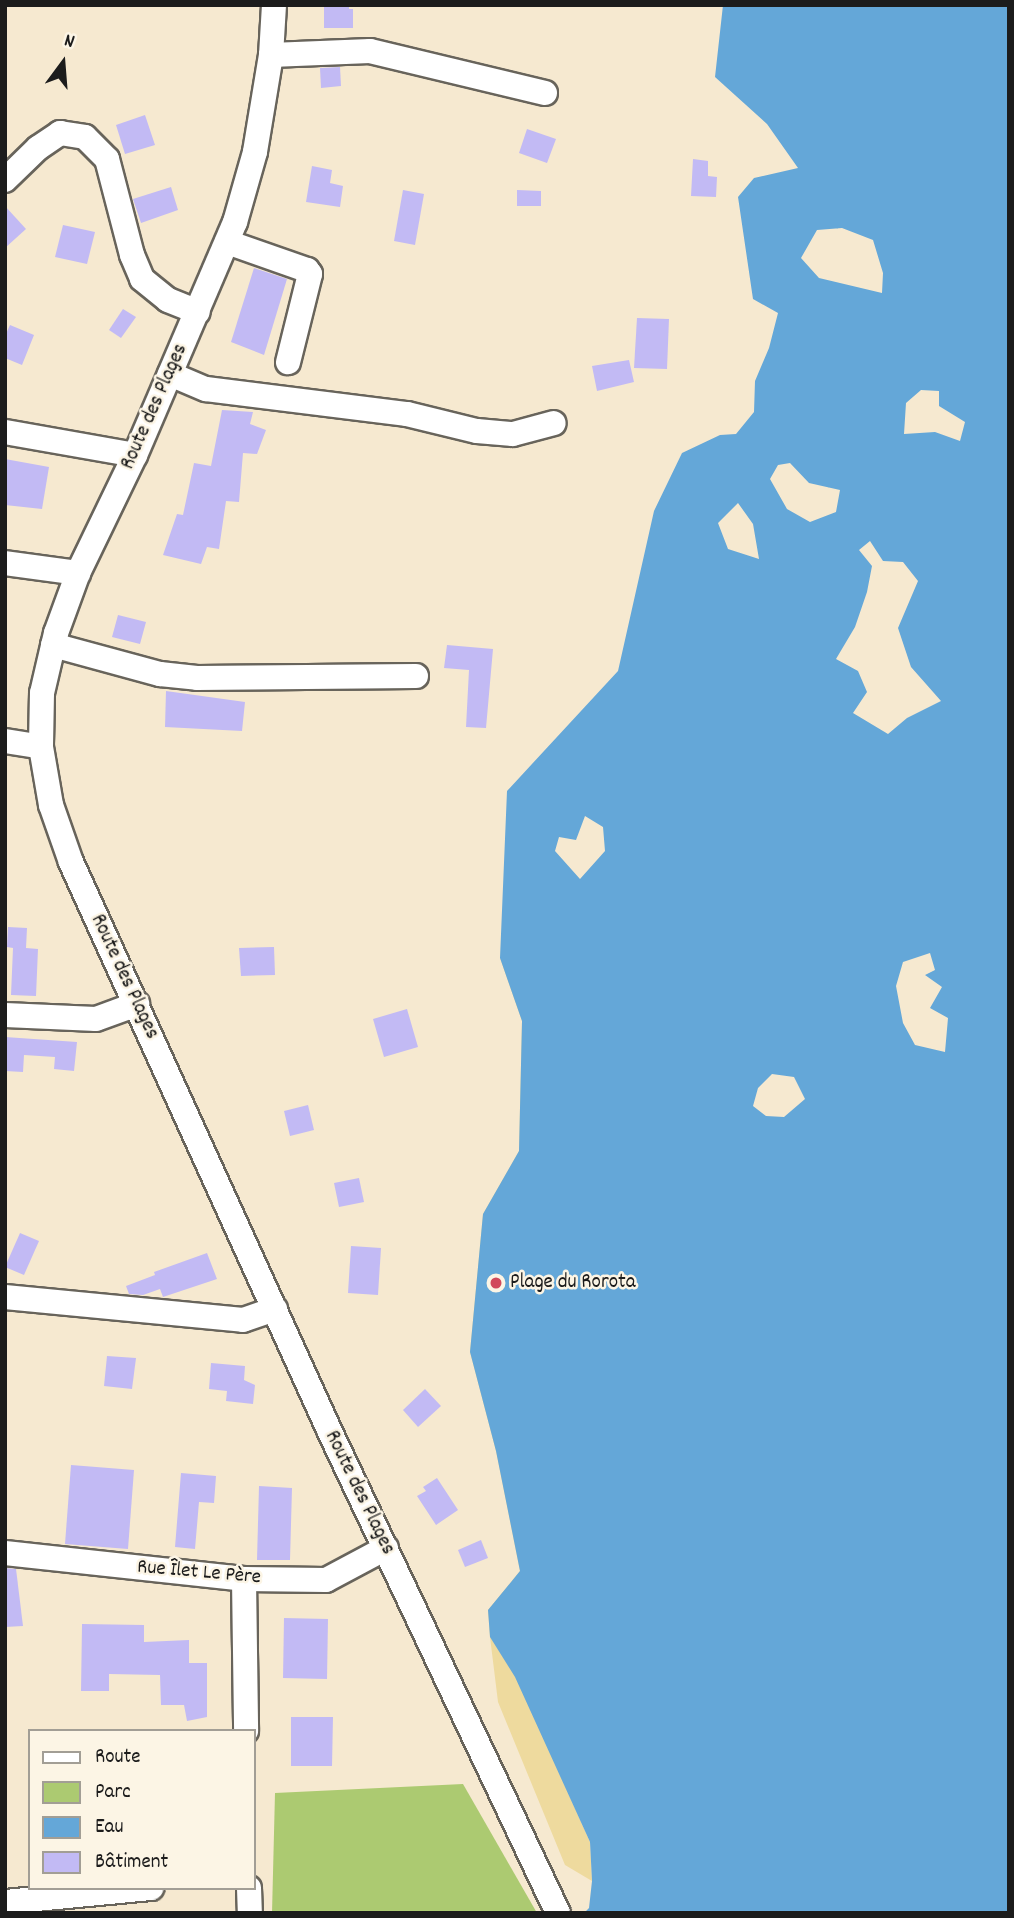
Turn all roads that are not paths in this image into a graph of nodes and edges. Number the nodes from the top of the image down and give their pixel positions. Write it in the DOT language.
graph roads {
  1 [pos="274,5"];
  2 [pos="271,55"];
  3 [pos="545,93"];
  4 [pos="5,180"];
  5 [pos="227,242"];
  6 [pos="198,312"];
  7 [pos="288,362"];
  8 [pos="170,374"];
  9 [pos="554,423"];
  10 [pos="5,432"];
  11 [pos="135,455"];
  12 [pos="5,563"];
  13 [pos="78,573"];
  14 [pos="53,645"];
  15 [pos="416,676"];
  16 [pos="5,741"];
  17 [pos="41,747"];
  18 [pos="137,1004"];
  19 [pos="5,1015"];
  20 [pos="5,1297"];
  21 [pos="275,1310"];
  22 [pos="386,1548"];
  23 [pos="5,1553"];
  24 [pos="244,1579"];
  25 [pos="246,1729"];
  26 [pos="130,1890"];
  27 [pos="249,1890"];
  28 [pos="5,1902"];
  29 [pos="250,1913"];
  30 [pos="558,1913"];
  1 -- 2 [label="street, Route des Plages"];
  2 -- 3 [label="street"];
  2 -- 5 [label="street, Route des Plages"];
  4 -- 6 [label="street"];
  5 -- 6 [label="street, Route des Plages"];
  5 -- 7 [label="street"];
  6 -- 8 [label="street, Route des Plages"];
  8 -- 9 [label="street"];
  8 -- 11 [label="street, Route des Plages"];
  10 -- 11 [label="street"];
  11 -- 13 [label="street, Route des Plages"];
  12 -- 13 [label="street"];
  13 -- 14 [label="street, Route des Plages"];
  14 -- 15 [label="street"];
  14 -- 17 [label="street, Route des Plages"];
  16 -- 17 [label="street"];
  17 -- 18 [label="street, Route des Plages"];
  18 -- 19 [label="street"];
  18 -- 21 [label="street, Route des Plages"];
  20 -- 21 [label="street"];
  21 -- 22 [label="street, Route des Plages"];
  22 -- 24 [label="street, Rue Îlet Le Père"];
  22 -- 30 [label="street, Route des Plages"];
  23 -- 24 [label="street, Rue Îlet Le Père"];
  24 -- 25 [label="street"];
  26 -- 28 [label="street"];
  27 -- 29 [label="street"];
}
